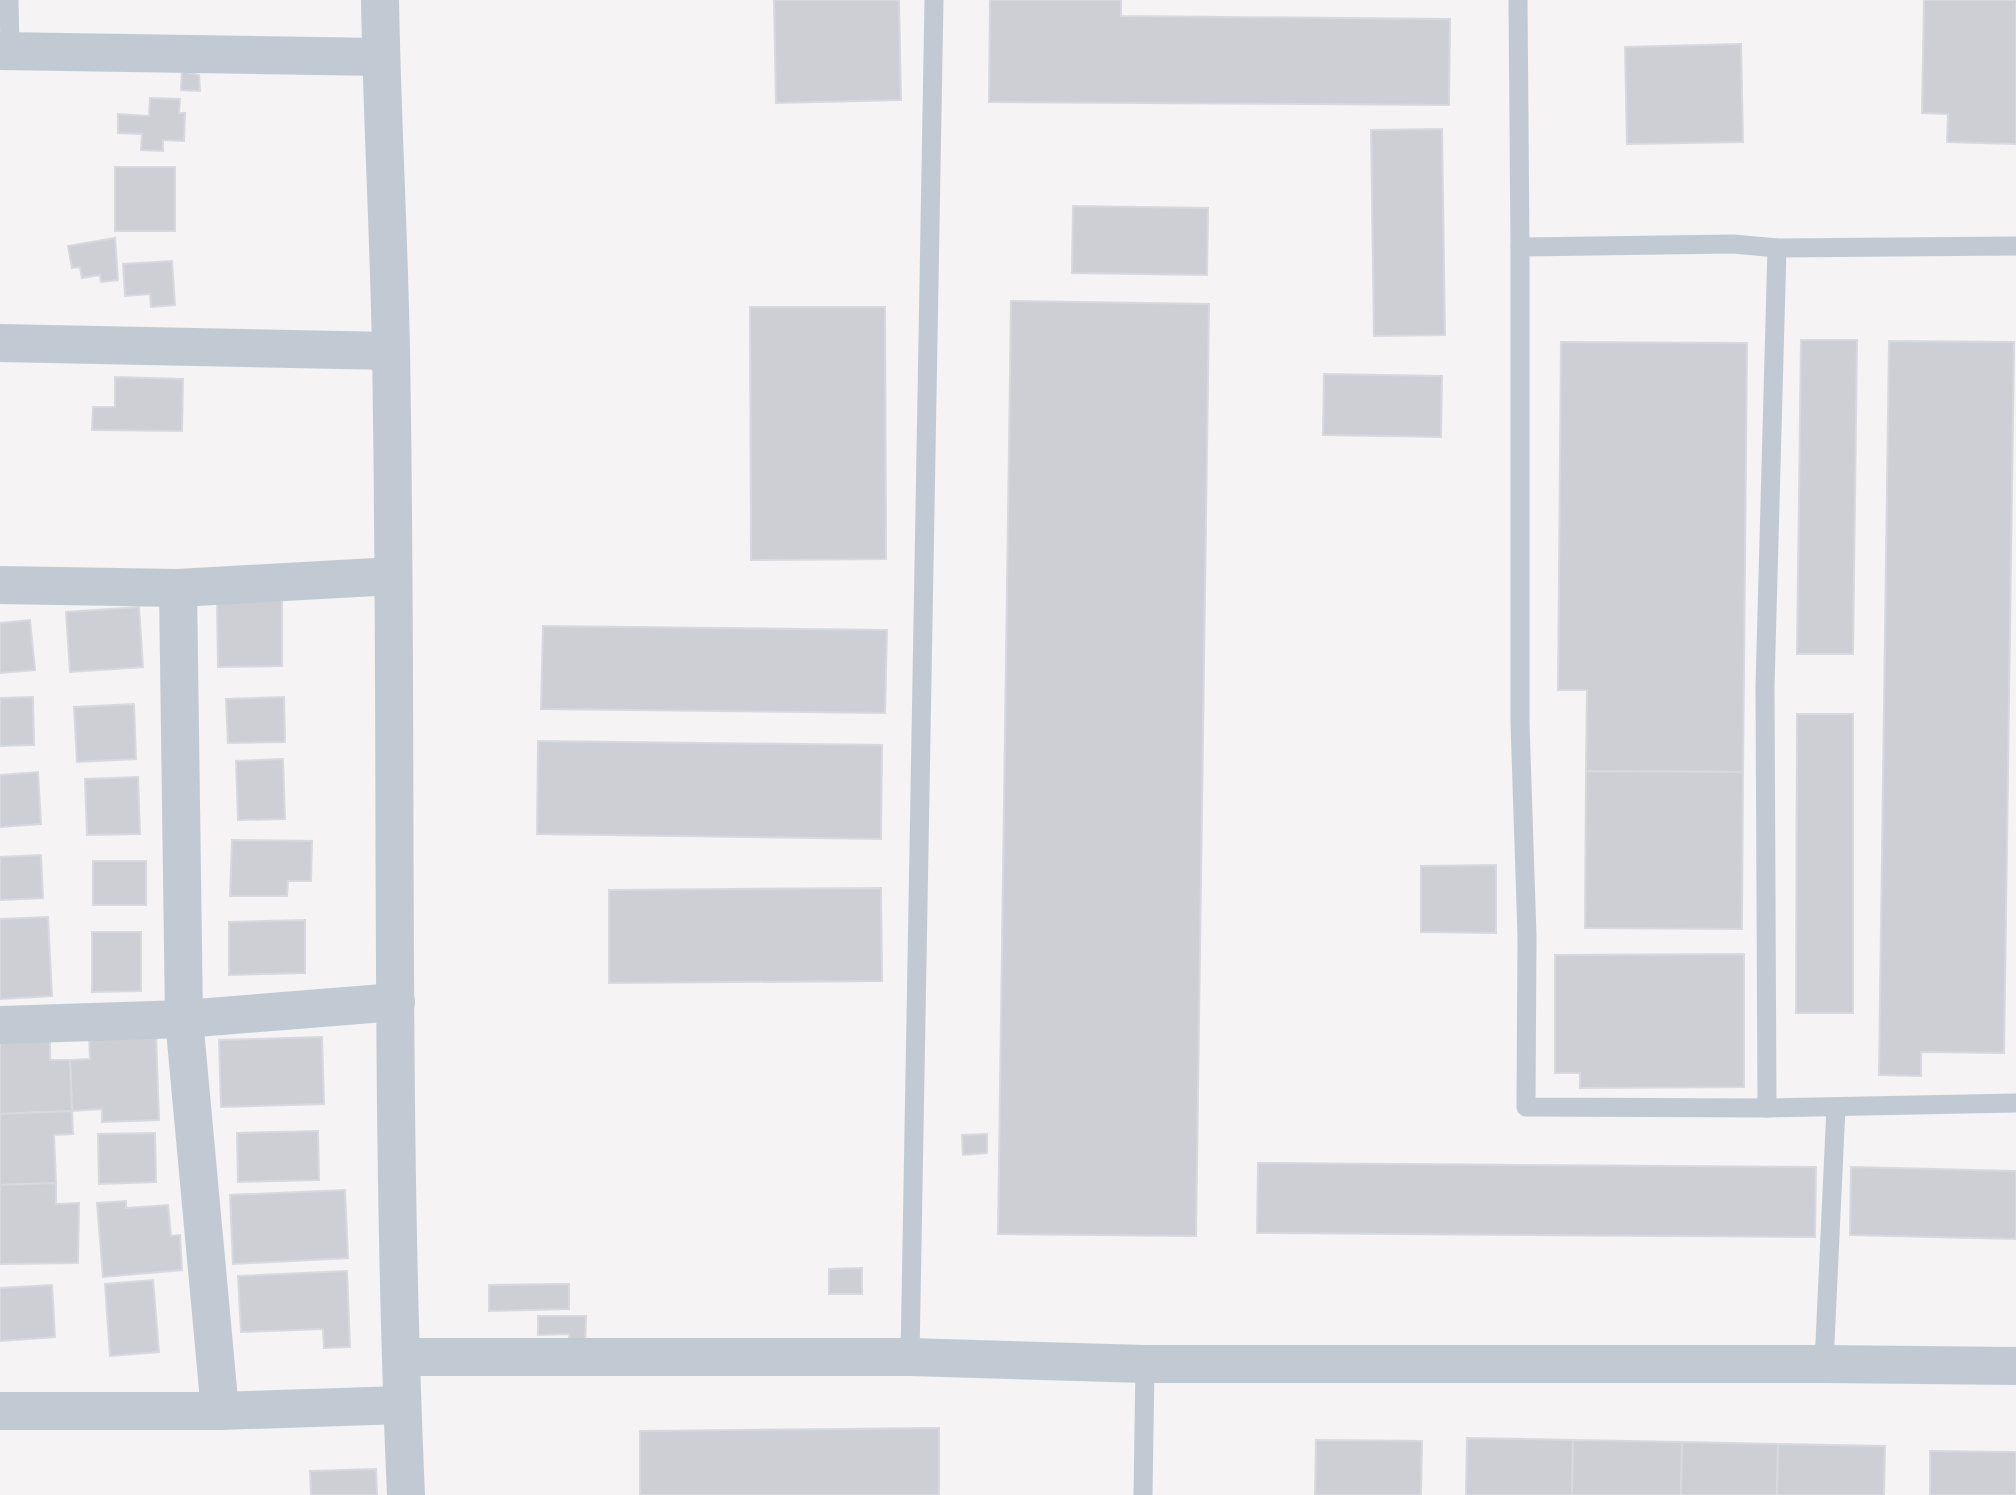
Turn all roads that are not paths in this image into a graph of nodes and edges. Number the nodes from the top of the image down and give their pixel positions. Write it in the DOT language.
graph roads {
  1 [pos="9,0"];
  2 [pos="380,0"];
  3 [pos="934,0"];
  4 [pos="1518,0"];
  5 [pos="5,51"];
  6 [pos="381,57"];
  7 [pos="2016,246"];
  8 [pos="1520,247"];
  9 [pos="1777,248"];
  10 [pos="0,343"];
  11 [pos="391,351"];
  12 [pos="393,576"];
  13 [pos="0,585"];
  14 [pos="178,588"];
  15 [pos="396,1002"];
  16 [pos="184,1019"];
  17 [pos="0,1026"];
  18 [pos="2016,1103"];
  19 [pos="1836,1107"];
  20 [pos="1767,1108"];
  21 [pos="401,1357"];
  22 [pos="911,1357"];
  23 [pos="1145,1364"];
  24 [pos="1824,1364"];
  25 [pos="2016,1366"];
  26 [pos="402,1405"];
  27 [pos="0,1411"];
  28 [pos="220,1411"];
  29 [pos="406,1495"];
  30 [pos="1143,1495"];
  1 -- 5 [label="lane"];
  2 -- 6 [label="street"];
  3 -- 22 [label="lane"];
  4 -- 8 [label="lane"];
  5 -- 6 [label="street"];
  6 -- 11 [label="street"];
  7 -- 9 [label="lane"];
  8 -- 9 [label="lane"];
  8 -- 20 [label="lane"];
  9 -- 20 [label="lane"];
  10 -- 11 [label="street"];
  11 -- 12 [label="street"];
  12 -- 14 [label="street"];
  12 -- 15 [label="street"];
  13 -- 14 [label="street"];
  14 -- 16 [label="street"];
  15 -- 16 [label="street"];
  15 -- 21 [label="street"];
  16 -- 17 [label="street"];
  16 -- 28 [label="street"];
  18 -- 19 [label="lane"];
  19 -- 20 [label="lane"];
  19 -- 24 [label="lane"];
  21 -- 22 [label="street"];
  21 -- 26 [label="street"];
  22 -- 23 [label="street"];
  23 -- 24 [label="street"];
  23 -- 30 [label="lane"];
  24 -- 25 [label="street"];
  26 -- 28 [label="street"];
  26 -- 29 [label="street"];
  27 -- 28 [label="street"];
}
